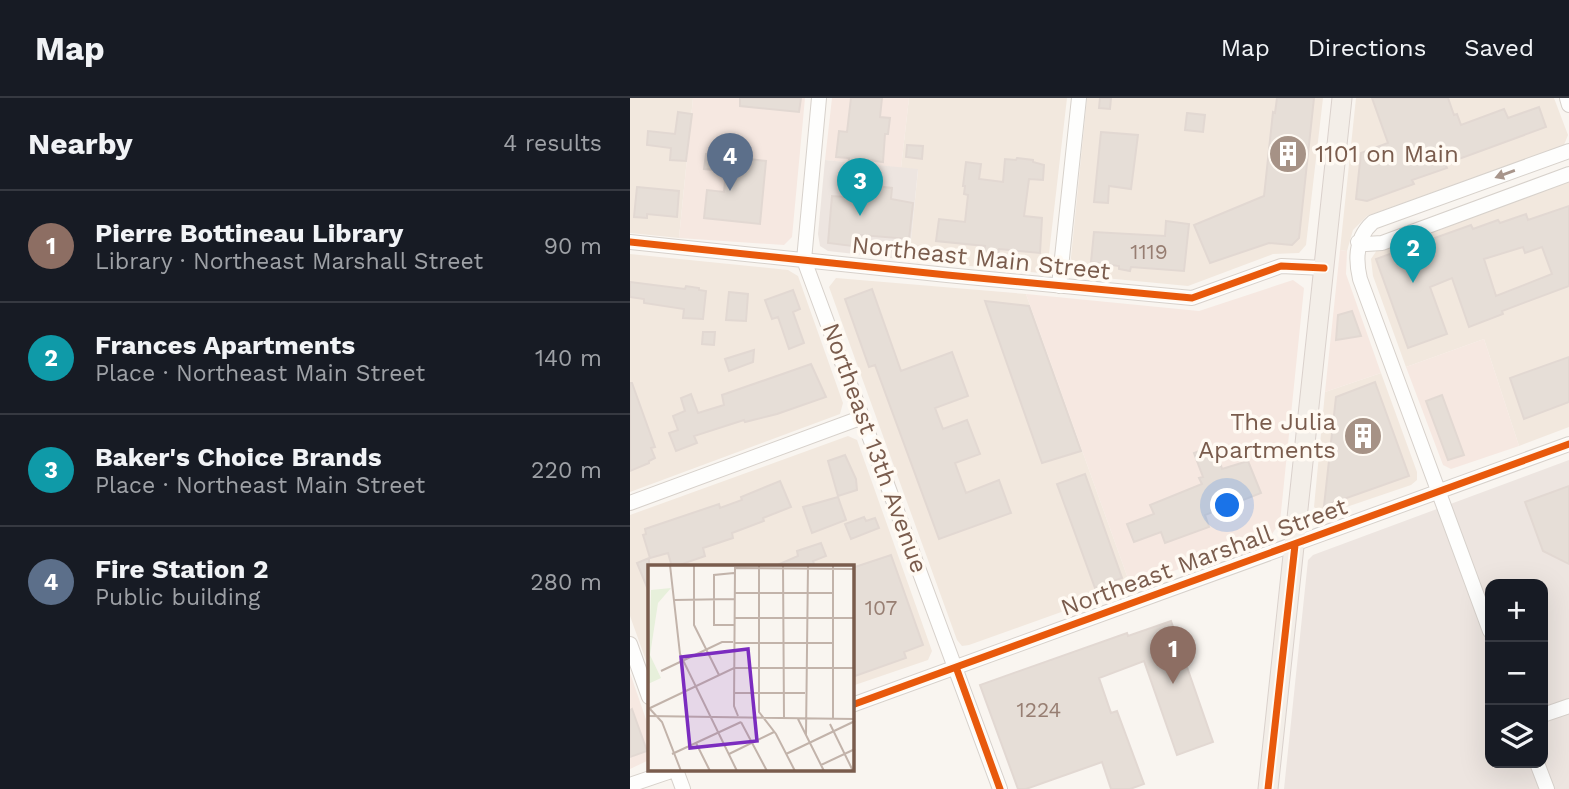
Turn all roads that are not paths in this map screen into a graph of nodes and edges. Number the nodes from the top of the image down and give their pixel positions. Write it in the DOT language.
graph roads {
  1 [pos="819,98"];
  2 [pos="1079,98"];
  3 [pos="1342,98"];
  4 [pos="1567,98"];
  5 [pos="1569,104"];
  6 [pos="1569,151"];
  7 [pos="1569,174"];
  8 [pos="630,242"];
  9 [pos="1358,242"];
  10 [pos="804,260"];
  11 [pos="1324,268"];
  12 [pos="1059,286"];
  13 [pos="863,417"];
  14 [pos="1569,444"];
  15 [pos="1437,493"];
  16 [pos="630,503"];
  17 [pos="1295,545"];
  18 [pos="1485,618"];
  19 [pos="630,644"];
  20 [pos="956,667"];
  21 [pos="648,694"];
  22 [pos="854,704"];
  23 [pos="1569,706"];
  24 [pos="1548,713"];
  25 [pos="1539,768"];
  26 [pos="669,772"];
  27 [pos="676,772"];
  28 [pos="630,785"];
  29 [pos="683,789"];
  30 [pos="1000,789"];
  31 [pos="1268,789"];
  32 [pos="1547,789"];
  1 -- 10 [label="street, Northeast 13th Avenue"];
  2 -- 12 [label="street"];
  3 -- 11 [label="main road"];
  4 -- 5 [label="street"];
  6 -- 9 [label="street, one-way"];
  7 -- 9 [label="street"];
  8 -- 10 [label="street, Northeast Main Street"];
  9 -- 15 [label="street"];
  10 -- 12 [label="street, Northeast Main Street"];
  10 -- 13 [label="street, Northeast 13th Avenue"];
  11 -- 12 [label="street, Northeast Main Street"];
  11 -- 17 [label="main road"];
  13 -- 16 [label="street"];
  13 -- 20 [label="street, Northeast 13th Avenue"];
  14 -- 15 [label="street, Northeast Marshall Street"];
  15 -- 17 [label="street, Northeast Marshall Street"];
  15 -- 18 [label="street"];
  17 -- 20 [label="street, Northeast Marshall Street"];
  17 -- 31 [label="main road"];
  19 -- 21 [label="street"];
  20 -- 22 [label="street, Northeast Marshall Street"];
  20 -- 30 [label="street, Northeast 13th Avenue"];
  23 -- 24 [label="street"];
  25 -- 32 [label="street"];
  26 -- 28 [label="street"];
  27 -- 29 [label="street"];
}
